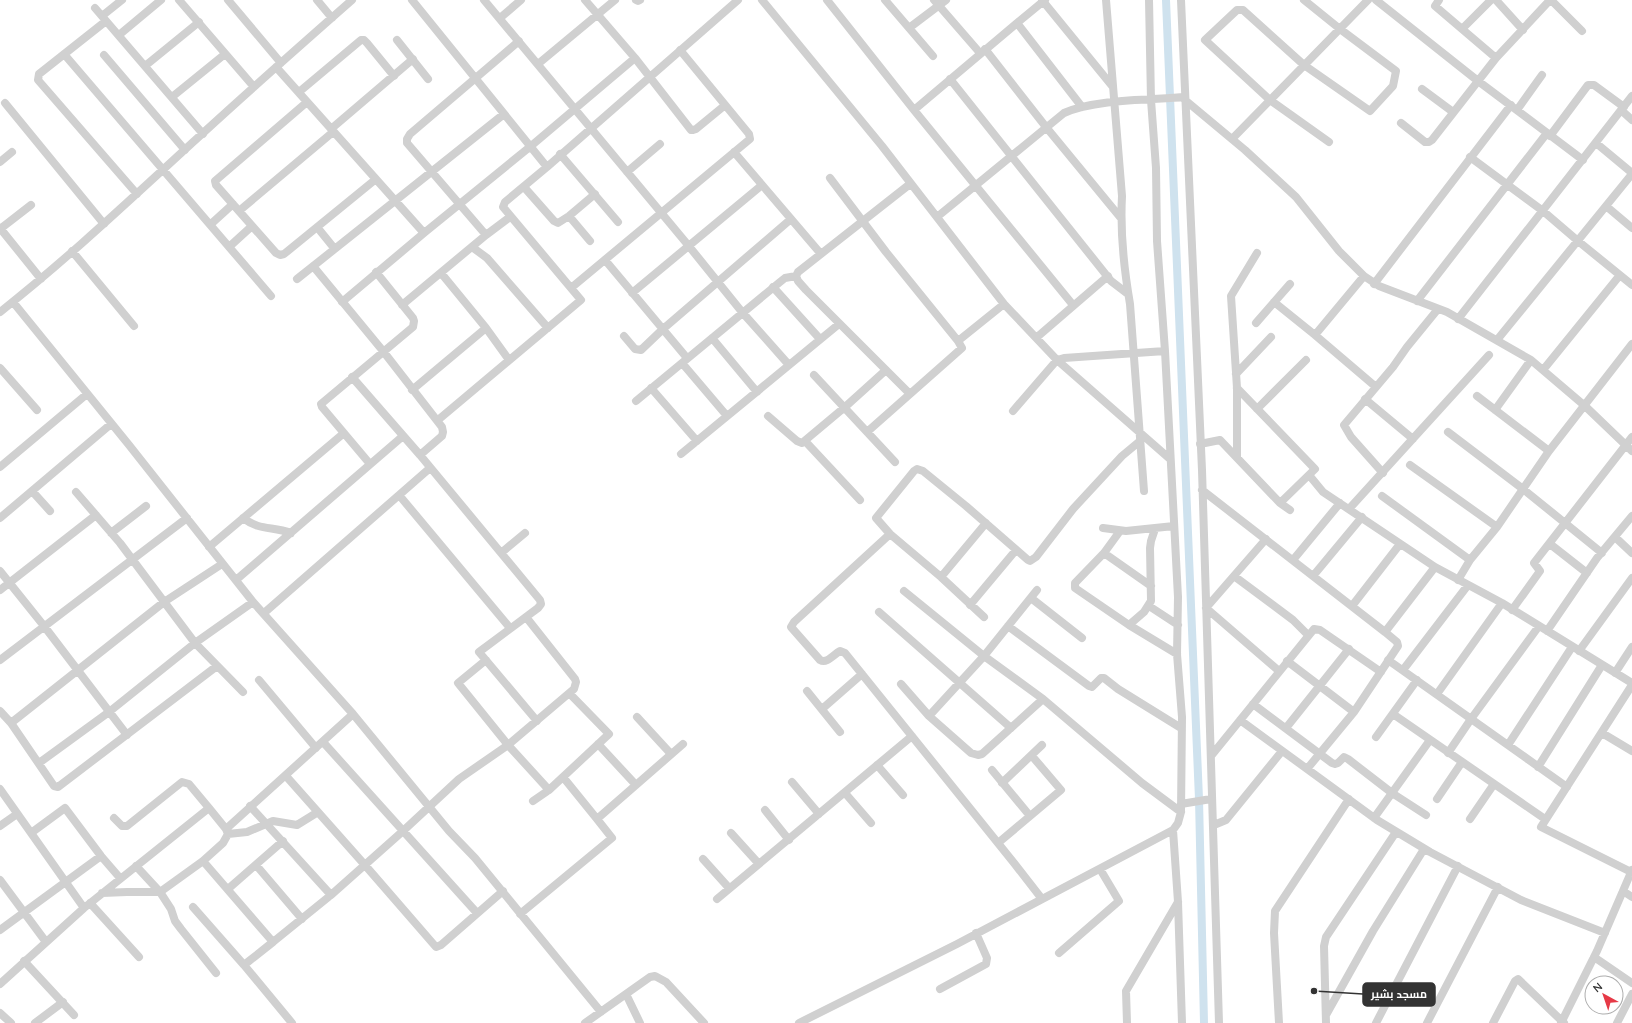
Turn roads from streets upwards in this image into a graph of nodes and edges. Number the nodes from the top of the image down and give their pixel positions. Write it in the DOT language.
graph roads {
  1 [pos="122,0"];
  2 [pos="161,0"];
  3 [pos="179,0"];
  4 [pos="228,0"];
  5 [pos="317,0"];
  6 [pos="352,0"];
  7 [pos="412,0"];
  8 [pos="484,0"];
  9 [pos="522,0"];
  10 [pos="586,0"];
  11 [pos="615,0"];
  12 [pos="636,0"];
  13 [pos="640,0"];
  14 [pos="738,0"];
  15 [pos="762,0"];
  16 [pos="827,0"];
  17 [pos="885,0"];
  18 [pos="946,0"];
  19 [pos="1106,0"];
  20 [pos="1149,0"];
  21 [pos="1181,0"];
  22 [pos="1304,0"];
  23 [pos="1368,0"];
  24 [pos="1376,0"];
  25 [pos="1439,0"];
  26 [pos="1491,0"];
  27 [pos="1496,0"];
  28 [pos="1551,0"];
  29 [pos="1043,1"];
  30 [pos="936,3"];
  31 [pos="95,8"];
  32 [pos="598,15"];
  33 [pos="332,18"];
  34 [pos="500,18"];
  35 [pos="104,19"];
  36 [pos="198,22"];
  37 [pos="1017,23"];
  38 [pos="909,28"];
  39 [pos="1340,29"];
  40 [pos="1462,29"];
  41 [pos="1523,30"];
  42 [pos="1582,31"];
  43 [pos="119,35"];
  44 [pos="396,40"];
  45 [pos="519,41"];
  46 [pos="680,50"];
  47 [pos="983,51"];
  48 [pos="64,54"];
  49 [pos="225,54"];
  50 [pos="104,55"];
  51 [pos="933,56"];
  52 [pos="635,58"];
  53 [pos="1496,58"];
  54 [pos="413,59"];
  55 [pos="538,64"];
  56 [pos="279,65"];
  57 [pos="1304,65"];
  58 [pos="145,66"];
  59 [pos="1542,75"];
  60 [pos="394,76"];
  61 [pos="648,77"];
  62 [pos="475,78"];
  63 [pos="428,79"];
  64 [pos="950,79"];
  65 [pos="1478,81"];
  66 [pos="254,87"];
  67 [pos="1113,87"];
  68 [pos="1422,90"];
  69 [pos="299,92"];
  70 [pos="1632,96"];
  71 [pos="172,97"];
  72 [pos="1185,99"];
  73 [pos="1151,100"];
  74 [pos="1270,100"];
  75 [pos="307,102"];
  76 [pos="5,103"];
  77 [pos="1114,103"];
  78 [pos="724,106"];
  79 [pos="1082,107"];
  80 [pos="1514,107"];
  81 [pos="575,108"];
  82 [pos="1623,108"];
  83 [pos="914,110"];
  84 [pos="1452,112"];
  85 [pos="504,114"];
  86 [pos="1632,120"];
  87 [pos="1401,123"];
  88 [pos="590,127"];
  89 [pos="1046,127"];
  90 [pos="332,130"];
  91 [pos="203,134"];
  92 [pos="1549,134"];
  93 [pos="1232,139"];
  94 [pos="1328,142"];
  95 [pos="1596,143"];
  96 [pos="660,144"];
  97 [pos="531,146"];
  98 [pos="184,150"];
  99 [pos="12,152"];
  100 [pos="734,152"];
  101 [pos="560,154"];
  102 [pos="1012,155"];
  103 [pos="1470,157"];
  104 [pos="1583,160"];
  105 [pos="0,162"];
  106 [pos="547,166"];
  107 [pos="164,169"];
  108 [pos="432,172"];
  109 [pos="627,172"];
  110 [pos="1632,174"];
  111 [pos="830,178"];
  112 [pos="376,179"];
  113 [pos="910,184"];
  114 [pos="1508,184"];
  115 [pos="762,185"];
  116 [pos="975,185"];
  117 [pos="524,187"];
  118 [pos="137,194"];
  119 [pos="595,194"];
  120 [pos="395,200"];
  121 [pos="233,204"];
  122 [pos="459,204"];
  123 [pos="31,205"];
  124 [pos="1606,206"];
  125 [pos="239,211"];
  126 [pos="1544,211"];
  127 [pos="661,212"];
  128 [pos="569,216"];
  129 [pos="510,217"];
  130 [pos="937,217"];
  131 [pos="1120,217"];
  132 [pos="790,219"];
  133 [pos="862,221"];
  134 [pos="618,222"];
  135 [pos="104,224"];
  136 [pos="211,224"];
  137 [pos="252,226"];
  138 [pos="317,227"];
  139 [pos="0,228"];
  140 [pos="1632,228"];
  141 [pos="424,233"];
  142 [pos="486,235"];
  143 [pos="590,241"];
  144 [pos="1578,241"];
  145 [pos="688,245"];
  146 [pos="229,247"];
  147 [pos="472,247"];
  148 [pos="334,248"];
  149 [pos="72,251"];
  150 [pos="1257,253"];
  151 [pos="821,254"];
  152 [pos="605,260"];
  153 [pos="313,266"];
  154 [pos="376,272"];
  155 [pos="441,273"];
  156 [pos="1620,275"];
  157 [pos="796,276"];
  158 [pos="1108,276"];
  159 [pos="1364,276"];
  160 [pos="41,279"];
  161 [pos="297,279"];
  162 [pos="717,281"];
  163 [pos="1290,284"];
  164 [pos="1374,284"];
  165 [pos="1632,285"];
  166 [pos="773,287"];
  167 [pos="571,288"];
  168 [pos="632,293"];
  169 [pos="1128,294"];
  170 [pos="271,296"];
  171 [pos="1417,301"];
  172 [pos="13,302"];
  173 [pos="342,302"];
  174 [pos="1274,302"];
  175 [pos="1004,304"];
  176 [pos="402,305"];
  177 [pos="1072,305"];
  178 [pos="1438,309"];
  179 [pos="0,312"];
  180 [pos="742,312"];
  181 [pos="1458,319"];
  182 [pos="1256,323"];
  183 [pos="839,324"];
  184 [pos="134,326"];
  185 [pos="486,328"];
  186 [pos="548,328"];
  187 [pos="662,329"];
  188 [pos="1315,335"];
  189 [pos="624,336"];
  190 [pos="1271,337"];
  191 [pos="712,338"];
  192 [pos="1036,338"];
  193 [pos="820,339"];
  194 [pos="1497,340"];
  195 [pos="958,341"];
  196 [pos="1631,347"];
  197 [pos="383,351"];
  198 [pos="1165,351"];
  199 [pos="1133,353"];
  200 [pos="1489,355"];
  201 [pos="509,360"];
  202 [pos="684,360"];
  203 [pos="1057,360"];
  204 [pos="1306,360"];
  205 [pos="1531,360"];
  206 [pos="789,365"];
  207 [pos="0,368"];
  208 [pos="886,370"];
  209 [pos="1543,370"];
  210 [pos="1236,374"];
  211 [pos="814,375"];
  212 [pos="352,377"];
  213 [pos="1376,387"];
  214 [pos="651,388"];
  215 [pos="1237,388"];
  216 [pos="412,390"];
  217 [pos="757,392"];
  218 [pos="87,394"];
  219 [pos="910,394"];
  220 [pos="1477,396"];
  221 [pos="1365,399"];
  222 [pos="636,401"];
  223 [pos="1584,406"];
  224 [pos="845,408"];
  225 [pos="1257,409"];
  226 [pos="37,410"];
  227 [pos="1495,410"];
  228 [pos="1013,411"];
  229 [pos="727,416"];
  230 [pos="768,416"];
  231 [pos="438,420"];
  232 [pos="111,424"];
  233 [pos="867,432"];
  234 [pos="1448,432"];
  235 [pos="344,433"];
  236 [pos="402,436"];
  237 [pos="1140,437"];
  238 [pos="1632,437"];
  239 [pos="1413,439"];
  240 [pos="697,441"];
  241 [pos="805,441"];
  242 [pos="1200,444"];
  243 [pos="1629,448"];
  244 [pos="1549,451"];
  245 [pos="420,454"];
  246 [pos="681,454"];
  247 [pos="1237,457"];
  248 [pos="1170,459"];
  249 [pos="895,462"];
  250 [pos="370,464"];
  251 [pos="1410,465"];
  252 [pos="0,467"];
  253 [pos="430,468"];
  254 [pos="1383,473"];
  255 [pos="1309,475"];
  256 [pos="1523,489"];
  257 [pos="1202,490"];
  258 [pos="32,491"];
  259 [pos="1144,491"];
  260 [pos="76,492"];
  261 [pos="399,495"];
  262 [pos="1382,496"];
  263 [pos="860,500"];
  264 [pos="1280,503"];
  265 [pos="1340,503"];
  266 [pos="146,506"];
  267 [pos="1349,509"];
  268 [pos="1290,510"];
  269 [pos="50,511"];
  270 [pos="96,515"];
  271 [pos="1632,516"];
  272 [pos="1362,517"];
  273 [pos="0,518"];
  274 [pos="186,518"];
  275 [pos="243,518"];
  276 [pos="986,523"];
  277 [pos="1565,524"];
  278 [pos="1174,526"];
  279 [pos="1497,527"];
  280 [pos="1103,528"];
  281 [pos="1155,529"];
  282 [pos="1120,531"];
  283 [pos="111,533"];
  284 [pos="290,533"];
  285 [pos="525,534"];
  286 [pos="890,534"];
  287 [pos="1615,537"];
  288 [pos="1266,539"];
  289 [pos="1400,544"];
  290 [pos="1550,544"];
  291 [pos="209,547"];
  292 [pos="1016,550"];
  293 [pos="1632,552"];
  294 [pos="501,553"];
  295 [pos="1104,553"];
  296 [pos="1602,553"];
  297 [pos="132,560"];
  298 [pos="1293,560"];
  299 [pos="1470,560"];
  300 [pos="222,564"];
  301 [pos="1435,567"];
  302 [pos="0,571"];
  303 [pos="1587,573"];
  304 [pos="941,576"];
  305 [pos="1234,576"];
  306 [pos="1313,576"];
  307 [pos="1632,578"];
  308 [pos="236,580"];
  309 [pos="1458,580"];
  310 [pos="9,583"];
  311 [pos="1468,585"];
  312 [pos="1151,586"];
  313 [pos="0,590"];
  314 [pos="1038,590"];
  315 [pos="904,591"];
  316 [pos="1031,598"];
  317 [pos="164,602"];
  318 [pos="254,602"];
  319 [pos="1502,603"];
  320 [pos="970,605"];
  321 [pos="1149,606"];
  322 [pos="1352,606"];
  323 [pos="1206,608"];
  324 [pos="1512,610"];
  325 [pos="879,612"];
  326 [pos="264,613"];
  327 [pos="526,617"];
  328 [pos="984,617"];
  329 [pos="1129,625"];
  330 [pos="1178,625"];
  331 [pos="44,626"];
  332 [pos="1008,626"];
  333 [pos="1539,626"];
  334 [pos="510,628"];
  335 [pos="1547,631"];
  336 [pos="1385,632"];
  337 [pos="1308,635"];
  338 [pos="1082,638"];
  339 [pos="195,643"];
  340 [pos="1632,647"];
  341 [pos="1349,649"];
  342 [pos="1575,649"];
  343 [pos="1177,654"];
  344 [pos="984,656"];
  345 [pos="0,660"];
  346 [pos="486,660"];
  347 [pos="1388,660"];
  348 [pos="1287,661"];
  349 [pos="1602,665"];
  350 [pos="217,666"];
  351 [pos="1403,670"];
  352 [pos="78,671"];
  353 [pos="1279,671"];
  354 [pos="1381,672"];
  355 [pos="1615,673"];
  356 [pos="862,674"];
  357 [pos="259,680"];
  358 [pos="1417,680"];
  359 [pos="960,683"];
  360 [pos="901,684"];
  361 [pos="1632,684"];
  362 [pos="1319,686"];
  363 [pos="808,691"];
  364 [pos="243,692"];
  365 [pos="570,694"];
  366 [pos="1436,694"];
  367 [pos="1043,699"];
  368 [pos="1253,704"];
  369 [pos="822,709"];
  370 [pos="0,711"];
  371 [pos="109,712"];
  372 [pos="1354,712"];
  373 [pos="353,714"];
  374 [pos="1393,714"];
  375 [pos="929,716"];
  376 [pos="637,717"];
  377 [pos="1471,719"];
  378 [pos="1240,720"];
  379 [pos="537,721"];
  380 [pos="11,723"];
  381 [pos="1011,728"];
  382 [pos="1181,728"];
  383 [pos="1286,728"];
  384 [pos="840,732"];
  385 [pos="1602,733"];
  386 [pos="127,735"];
  387 [pos="912,736"];
  388 [pos="1376,737"];
  389 [pos="1430,740"];
  390 [pos="323,742"];
  391 [pos="508,744"];
  392 [pos="598,744"];
  393 [pos="683,744"];
  394 [pos="1042,745"];
  395 [pos="1508,746"];
  396 [pos="316,748"];
  397 [pos="1282,751"];
  398 [pos="1632,751"];
  399 [pos="1448,753"];
  400 [pos="671,754"];
  401 [pos="1320,754"];
  402 [pos="1032,756"];
  403 [pos="1211,756"];
  404 [pos="39,762"];
  405 [pos="1462,762"];
  406 [pos="877,765"];
  407 [pos="1538,767"];
  408 [pos="1307,769"];
  409 [pos="992,770"];
  410 [pos="286,776"];
  411 [pos="563,777"];
  412 [pos="792,782"];
  413 [pos="1002,784"];
  414 [pos="1494,784"];
  415 [pos="636,785"];
  416 [pos="1567,787"];
  417 [pos="0,789"];
  418 [pos="548,790"];
  419 [pos="845,793"];
  420 [pos="1392,793"];
  421 [pos="903,795"];
  422 [pos="1349,799"];
  423 [pos="1437,799"];
  424 [pos="1209,800"];
  425 [pos="533,801"];
  426 [pos="250,806"];
  427 [pos="430,807"];
  428 [pos="1184,807"];
  429 [pos="209,808"];
  430 [pos="765,810"];
  431 [pos="318,812"];
  432 [pos="17,814"];
  433 [pos="819,814"];
  434 [pos="1426,814"];
  435 [pos="1030,816"];
  436 [pos="114,818"];
  437 [pos="1374,818"];
  438 [pos="597,819"];
  439 [pos="1470,819"];
  440 [pos="1545,819"];
  441 [pos="266,823"];
  442 [pos="871,823"];
  443 [pos="0,826"];
  444 [pos="1214,826"];
  445 [pos="1173,830"];
  446 [pos="227,831"];
  447 [pos="403,831"];
  448 [pos="1396,832"];
  449 [pos="31,833"];
  450 [pos="731,833"];
  451 [pos="789,840"];
  452 [pos="283,842"];
  453 [pos="998,843"];
  454 [pos="1424,849"];
  455 [pos="101,856"];
  456 [pos="703,859"];
  457 [pos="203,861"];
  458 [pos="364,864"];
  459 [pos="759,864"];
  460 [pos="256,865"];
  461 [pos="136,866"];
  462 [pos="1458,866"];
  463 [pos="1100,869"];
  464 [pos="1632,871"];
  465 [pos="120,878"];
  466 [pos="0,880"];
  467 [pos="66,881"];
  468 [pos="1498,886"];
  469 [pos="729,888"];
  470 [pos="228,889"];
  471 [pos="503,891"];
  472 [pos="1623,891"];
  473 [pos="160,892"];
  474 [pos="102,893"];
  475 [pos="331,895"];
  476 [pos="1632,897"];
  477 [pos="717,899"];
  478 [pos="1042,899"];
  479 [pos="1178,902"];
  480 [pos="87,905"];
  481 [pos="193,907"];
  482 [pos="24,912"];
  483 [pos="477,913"];
  484 [pos="520,914"];
  485 [pos="302,919"];
  486 [pos="0,930"];
  487 [pos="976,933"];
  488 [pos="1605,933"];
  489 [pos="46,942"];
  490 [pos="273,942"];
  491 [pos="1059,953"];
  492 [pos="139,957"];
  493 [pos="1594,957"];
  494 [pos="24,961"];
  495 [pos="244,966"];
  496 [pos="216,973"];
  497 [pos="1632,982"];
  498 [pos="0,984"];
  499 [pos="940,990"];
  500 [pos="626,994"];
  501 [pos="1632,994"];
  502 [pos="63,1002"];
  503 [pos="601,1012"];
  504 [pos="0,1014"];
  505 [pos="74,1015"];
  506 [pos="1326,1020"];
  507 [pos="1563,1022"];
  508 [pos="11,1023"];
  509 [pos="35,1023"];
  510 [pos="292,1023"];
  511 [pos="585,1023"];
  512 [pos="640,1023"];
  513 [pos="704,1023"];
  514 [pos="799,1023"];
  515 [pos="1127,1023"];
  516 [pos="1182,1023"];
  517 [pos="1219,1023"];
  518 [pos="1279,1023"];
  519 [pos="1376,1023"];
  520 [pos="1427,1023"];
  521 [pos="1493,1023"];
  522 [pos="1617,1023"];
  1 -- 35 [label="street"];
  2 -- 43 [label="street"];
  3 -- 36 [label="street"];
  4 -- 56 [label="street"];
  5 -- 33 [label="street"];
  6 -- 33 [label="street"];
  7 -- 62 [label="street"];
  8 -- 34 [label="street"];
  9 -- 34 [label="street"];
  10 -- 32 [label="street"];
  11 -- 32 [label="street"];
  12 -- 13 [label="street"];
  14 -- 46 [label="street"];
  15 -- 113 [label="street"];
  16 -- 83 [label="street"];
  17 -- 38 [label="street"];
  18 -- 30 [label="street"];
  19 -- 67 [label="street"];
  20 -- 73 [label="street"];
  21 -- 72 [label="street"];
  22 -- 39 [label="street"];
  23 -- 39 [label="street"];
  24 -- 65 [label="street"];
  25 -- 40 [label="street"];
  26 -- 40 [label="street"];
  27 -- 41 [label="street"];
  28 -- 41 [label="street"];
  28 -- 42 [label="street"];
  29 -- 37 [label="street"];
  29 -- 67 [label="street"];
  30 -- 38 [label="street"];
  30 -- 47 [label="street"];
  31 -- 35 [label="street"];
  32 -- 52 [label="street"];
  32 -- 55 [label="street"];
  33 -- 56 [label="street"];
  34 -- 45 [label="street"];
  35 -- 43 [label="street"];
  35 -- 48 [label="street"];
  36 -- 49 [label="street"];
  36 -- 58 [label="street"];
  37 -- 47 [label="street"];
  37 -- 79 [label="street"];
  38 -- 51 [label="street"];
  39 -- 57 [label="street"];
  39 -- 57 [label="street"];
  40 -- 53 [label="street"];
  41 -- 53 [label="street"];
  43 -- 58 [label="street"];
  44 -- 54 [label="street"];
  45 -- 55 [label="street"];
  45 -- 62 [label="street"];
  46 -- 61 [label="street"];
  46 -- 78 [label="street"];
  47 -- 64 [label="street"];
  47 -- 89 [label="street"];
  48 -- 107 [label="street"];
  48 -- 118 [label="street"];
  49 -- 66 [label="street"];
  49 -- 71 [label="street"];
  50 -- 98 [label="street"];
  52 -- 61 [label="street"];
  52 -- 81 [label="street"];
  53 -- 65 [label="street"];
  54 -- 60 [label="street"];
  54 -- 63 [label="street"];
  55 -- 81 [label="street"];
  56 -- 66 [label="street"];
  56 -- 69 [label="street"];
  57 -- 74 [label="street"];
  57 -- 74 [label="street"];
  58 -- 71 [label="street"];
  59 -- 80 [label="street"];
  60 -- 69 [label="street"];
  60 -- 90 [label="street"];
  61 -- 78 [label="street"];
  61 -- 88 [label="street"];
  62 -- 85 [label="street"];
  62 -- 108 [label="street"];
  64 -- 83 [label="street"];
  64 -- 102 [label="street"];
  65 -- 80 [label="street"];
  65 -- 84 [label="street"];
  66 -- 91 [label="street"];
  67 -- 77 [label="street"];
  68 -- 84 [label="street"];
  69 -- 75 [label="street"];
  70 -- 82 [label="street"];
  71 -- 91 [label="street"];
  72 -- 73 [label="street"];
  72 -- 93 [label="street"];
  72 -- 242 [label="street"];
  73 -- 77 [label="street"];
  73 -- 198 [label="street"];
  74 -- 93 [label="street"];
  74 -- 94 [label="street"];
  75 -- 90 [label="street"];
  75 -- 121 [label="street"];
  76 -- 135 [label="street"];
  77 -- 79 [label="street"];
  77 -- 131 [label="street"];
  78 -- 100 [label="street"];
  79 -- 89 [label="street"];
  80 -- 92 [label="street"];
  80 -- 103 [label="street"];
  81 -- 88 [label="street"];
  81 -- 97 [label="street"];
  82 -- 86 [label="street"];
  82 -- 92 [label="street"];
  82 -- 95 [label="street"];
  83 -- 116 [label="street"];
  84 -- 87 [label="street"];
  85 -- 97 [label="street"];
  85 -- 108 [label="street"];
  88 -- 101 [label="street"];
  88 -- 109 [label="street"];
  89 -- 102 [label="street"];
  89 -- 131 [label="street"];
  90 -- 112 [label="street"];
  90 -- 125 [label="street"];
  91 -- 98 [label="street"];
  92 -- 104 [label="street"];
  92 -- 114 [label="street"];
  93 -- 159 [label="street"];
  95 -- 104 [label="street"];
  95 -- 110 [label="street"];
  96 -- 109 [label="street"];
  97 -- 106 [label="street"];
  97 -- 122 [label="street"];
  98 -- 107 [label="street"];
  99 -- 105 [label="street"];
  100 -- 115 [label="street"];
  100 -- 127 [label="street"];
  101 -- 106 [label="street"];
  101 -- 119 [label="street"];
  102 -- 116 [label="street"];
  102 -- 158 [label="street"];
  103 -- 114 [label="street"];
  103 -- 164 [label="street"];
  104 -- 126 [label="street"];
  106 -- 117 [label="street"];
  107 -- 118 [label="street"];
  107 -- 136 [label="street"];
  108 -- 120 [label="street"];
  108 -- 122 [label="street"];
  109 -- 127 [label="street"];
  110 -- 124 [label="street"];
  111 -- 133 [label="street"];
  112 -- 120 [label="street"];
  112 -- 138 [label="street"];
  113 -- 130 [label="street"];
  113 -- 133 [label="street"];
  114 -- 126 [label="street"];
  114 -- 171 [label="street"];
  115 -- 132 [label="street"];
  115 -- 145 [label="street"];
  116 -- 130 [label="street"];
  116 -- 177 [label="street"];
  117 -- 128 [label="street"];
  117 -- 129 [label="street"];
  118 -- 135 [label="street"];
  119 -- 128 [label="street"];
  119 -- 134 [label="street"];
  120 -- 141 [label="street"];
  120 -- 148 [label="street"];
  121 -- 125 [label="street"];
  121 -- 136 [label="street"];
  122 -- 141 [label="street"];
  122 -- 142 [label="street"];
  123 -- 139 [label="street"];
  124 -- 140 [label="street"];
  124 -- 144 [label="street"];
  125 -- 137 [label="street"];
  126 -- 144 [label="street"];
  126 -- 181 [label="street"];
  127 -- 145 [label="street"];
  127 -- 152 [label="street"];
  128 -- 143 [label="street"];
  129 -- 142 [label="street"];
  129 -- 167 [label="street"];
  130 -- 175 [label="street"];
  131 -- 169 [label="street"];
  132 -- 151 [label="street"];
  132 -- 162 [label="street"];
  133 -- 151 [label="street"];
  133 -- 195 [label="street"];
  135 -- 149 [label="street"];
  136 -- 146 [label="street"];
  137 -- 138 [label="street"];
  137 -- 146 [label="street"];
  138 -- 148 [label="street"];
  139 -- 160 [label="street"];
  141 -- 154 [label="street"];
  142 -- 147 [label="street"];
  144 -- 156 [label="street"];
  144 -- 194 [label="street"];
  145 -- 162 [label="street"];
  145 -- 168 [label="street"];
  146 -- 170 [label="street"];
  147 -- 155 [label="street"];
  147 -- 186 [label="street"];
  148 -- 153 [label="street"];
  149 -- 160 [label="street"];
  149 -- 184 [label="street"];
  150 -- 210 [label="street"];
  151 -- 157 [label="street"];
  152 -- 167 [label="street"];
  152 -- 168 [label="street"];
  153 -- 161 [label="street"];
  153 -- 173 [label="street"];
  154 -- 173 [label="street"];
  154 -- 176 [label="street"];
  155 -- 176 [label="street"];
  155 -- 185 [label="street"];
  156 -- 165 [label="street"];
  156 -- 209 [label="street"];
  157 -- 166 [label="street"];
  157 -- 183 [label="street"];
  158 -- 169 [label="street"];
  158 -- 177 [label="street"];
  159 -- 164 [label="street"];
  159 -- 188 [label="street"];
  160 -- 172 [label="street"];
  162 -- 180 [label="street"];
  162 -- 187 [label="street"];
  163 -- 174 [label="street"];
  164 -- 171 [label="street"];
  166 -- 180 [label="street"];
  166 -- 193 [label="street"];
  167 -- 186 [label="street"];
  168 -- 187 [label="street"];
  169 -- 199 [label="street"];
  171 -- 178 [label="street"];
  172 -- 179 [label="street"];
  172 -- 218 [label="street"];
  173 -- 197 [label="street"];
  174 -- 182 [label="street"];
  174 -- 188 [label="street"];
  175 -- 192 [label="street"];
  175 -- 195 [label="street"];
  176 -- 197 [label="street"];
  177 -- 192 [label="street"];
  178 -- 181 [label="street"];
  178 -- 213 [label="street"];
  180 -- 191 [label="street"];
  180 -- 206 [label="street"];
  181 -- 194 [label="street"];
  183 -- 193 [label="street"];
  183 -- 208 [label="street"];
  185 -- 201 [label="street"];
  185 -- 216 [label="street"];
  186 -- 201 [label="street"];
  187 -- 189 [label="street"];
  187 -- 202 [label="street"];
  188 -- 213 [label="street"];
  190 -- 210 [label="street"];
  191 -- 202 [label="street"];
  191 -- 217 [label="street"];
  192 -- 203 [label="street"];
  193 -- 206 [label="street"];
  194 -- 205 [label="street"];
  195 -- 219 [label="street"];
  196 -- 223 [label="street"];
  197 -- 212 [label="street"];
  197 -- 216 [label="street"];
  198 -- 199 [label="street"];
  198 -- 248 [label="street"];
  199 -- 203 [label="street"];
  199 -- 237 [label="street"];
  200 -- 239 [label="street"];
  201 -- 231 [label="street"];
  202 -- 214 [label="street"];
  202 -- 229 [label="street"];
  203 -- 228 [label="street"];
  203 -- 237 [label="street"];
  204 -- 225 [label="street"];
  205 -- 209 [label="street"];
  205 -- 227 [label="street"];
  206 -- 217 [label="street"];
  207 -- 226 [label="street"];
  208 -- 219 [label="street"];
  208 -- 224 [label="street"];
  209 -- 223 [label="street"];
  210 -- 215 [label="street"];
  211 -- 224 [label="street"];
  212 -- 235 [label="street"];
  212 -- 236 [label="street"];
  213 -- 221 [label="street"];
  214 -- 222 [label="street"];
  214 -- 240 [label="street"];
  215 -- 225 [label="street"];
  215 -- 247 [label="street"];
  216 -- 231 [label="street"];
  217 -- 229 [label="street"];
  218 -- 232 [label="street"];
  218 -- 252 [label="street"];
  219 -- 233 [label="street"];
  220 -- 227 [label="street"];
  221 -- 239 [label="street"];
  221 -- 254 [label="street"];
  223 -- 243 [label="street"];
  223 -- 244 [label="street"];
  224 -- 233 [label="street"];
  224 -- 241 [label="street"];
  225 -- 255 [label="street"];
  227 -- 244 [label="street"];
  229 -- 240 [label="street"];
  230 -- 241 [label="street"];
  231 -- 245 [label="street"];
  232 -- 258 [label="street"];
  232 -- 274 [label="street"];
  233 -- 249 [label="street"];
  234 -- 256 [label="street"];
  235 -- 250 [label="street"];
  235 -- 275 [label="street"];
  236 -- 245 [label="street"];
  236 -- 250 [label="street"];
  237 -- 248 [label="street"];
  237 -- 259 [label="street"];
  237 -- 292 [label="street"];
  238 -- 243 [label="street"];
  239 -- 254 [label="street"];
  240 -- 246 [label="street"];
  241 -- 263 [label="street"];
  242 -- 247 [label="street"];
  242 -- 257 [label="street"];
  243 -- 277 [label="street"];
  244 -- 256 [label="street"];
  245 -- 253 [label="street"];
  247 -- 264 [label="street"];
  248 -- 278 [label="street"];
  250 -- 284 [label="street"];
  251 -- 279 [label="street"];
  253 -- 261 [label="street"];
  253 -- 294 [label="street"];
  254 -- 267 [label="street"];
  255 -- 264 [label="street"];
  255 -- 265 [label="street"];
  256 -- 277 [label="street"];
  256 -- 279 [label="street"];
  257 -- 288 [label="street"];
  257 -- 323 [label="street"];
  258 -- 269 [label="street"];
  258 -- 273 [label="street"];
  260 -- 270 [label="street"];
  261 -- 326 [label="street"];
  261 -- 334 [label="street"];
  262 -- 299 [label="street"];
  264 -- 268 [label="street"];
  265 -- 267 [label="street"];
  265 -- 298 [label="street"];
  266 -- 283 [label="street"];
  267 -- 272 [label="street"];
  270 -- 283 [label="street"];
  270 -- 310 [label="street"];
  271 -- 287 [label="street"];
  272 -- 289 [label="street"];
  272 -- 306 [label="street"];
  274 -- 291 [label="street"];
  274 -- 297 [label="street"];
  275 -- 284 [label="street"];
  275 -- 291 [label="street"];
  276 -- 286 [label="street"];
  276 -- 292 [label="street"];
  276 -- 304 [label="street"];
  277 -- 290 [label="street"];
  277 -- 296 [label="street"];
  278 -- 281 [label="street"];
  278 -- 330 [label="street"];
  279 -- 299 [label="street"];
  280 -- 282 [label="street"];
  281 -- 282 [label="street"];
  281 -- 312 [label="street"];
  282 -- 295 [label="street"];
  283 -- 297 [label="street"];
  284 -- 308 [label="street"];
  285 -- 294 [label="street"];
  286 -- 304 [label="street"];
  286 -- 356 [label="street"];
  287 -- 293 [label="street"];
  287 -- 296 [label="street"];
  288 -- 298 [label="street"];
  288 -- 305 [label="street"];
  289 -- 301 [label="street"];
  289 -- 322 [label="street"];
  290 -- 303 [label="street"];
  290 -- 324 [label="street"];
  291 -- 300 [label="street"];
  292 -- 320 [label="street"];
  294 -- 327 [label="street"];
  295 -- 312 [label="street"];
  295 -- 329 [label="street"];
  296 -- 303 [label="street"];
  297 -- 317 [label="street"];
  297 -- 331 [label="street"];
  298 -- 306 [label="street"];
  299 -- 309 [label="street"];
  300 -- 308 [label="street"];
  300 -- 317 [label="street"];
  301 -- 309 [label="street"];
  301 -- 336 [label="street"];
  302 -- 310 [label="street"];
  303 -- 335 [label="street"];
  304 -- 320 [label="street"];
  305 -- 323 [label="street"];
  305 -- 337 [label="street"];
  306 -- 322 [label="street"];
  307 -- 342 [label="street"];
  308 -- 318 [label="street"];
  309 -- 311 [label="street"];
  310 -- 313 [label="street"];
  310 -- 331 [label="street"];
  311 -- 319 [label="street"];
  311 -- 351 [label="street"];
  312 -- 321 [label="street"];
  314 -- 316 [label="street"];
  315 -- 344 [label="street"];
  316 -- 332 [label="street"];
  316 -- 338 [label="street"];
  317 -- 339 [label="street"];
  317 -- 352 [label="street"];
  318 -- 326 [label="street"];
  318 -- 339 [label="street"];
  319 -- 324 [label="street"];
  319 -- 366 [label="street"];
  320 -- 328 [label="street"];
  321 -- 329 [label="street"];
  321 -- 330 [label="street"];
  322 -- 336 [label="street"];
  323 -- 353 [label="street"];
  323 -- 403 [label="street"];
  324 -- 333 [label="street"];
  325 -- 359 [label="street"];
  326 -- 373 [label="street"];
  327 -- 334 [label="street"];
  327 -- 365 [label="street"];
  329 -- 343 [label="street"];
  330 -- 343 [label="street"];
  331 -- 345 [label="street"];
  331 -- 352 [label="street"];
  332 -- 344 [label="street"];
  332 -- 382 [label="street"];
  333 -- 335 [label="street"];
  333 -- 377 [label="street"];
  334 -- 346 [label="street"];
  335 -- 342 [label="street"];
  336 -- 347 [label="street"];
  337 -- 341 [label="street"];
  337 -- 348 [label="street"];
  339 -- 350 [label="street"];
  339 -- 371 [label="street"];
  340 -- 355 [label="street"];
  341 -- 354 [label="street"];
  341 -- 362 [label="street"];
  342 -- 349 [label="street"];
  342 -- 395 [label="street"];
  343 -- 382 [label="street"];
  344 -- 359 [label="street"];
  344 -- 367 [label="street"];
  346 -- 379 [label="street"];
  346 -- 391 [label="street"];
  347 -- 351 [label="street"];
  347 -- 354 [label="street"];
  348 -- 353 [label="street"];
  348 -- 362 [label="street"];
  349 -- 355 [label="street"];
  349 -- 407 [label="street"];
  350 -- 364 [label="street"];
  350 -- 386 [label="street"];
  351 -- 358 [label="street"];
  352 -- 371 [label="street"];
  352 -- 380 [label="street"];
  353 -- 368 [label="street"];
  354 -- 372 [label="street"];
  355 -- 361 [label="street"];
  356 -- 369 [label="street"];
  356 -- 387 [label="street"];
  357 -- 396 [label="street"];
  358 -- 366 [label="street"];
  358 -- 374 [label="street"];
  359 -- 375 [label="street"];
  359 -- 381 [label="street"];
  360 -- 375 [label="street"];
  361 -- 385 [label="street"];
  362 -- 372 [label="street"];
  362 -- 383 [label="street"];
  363 -- 369 [label="street"];
  365 -- 379 [label="street"];
  365 -- 392 [label="street"];
  366 -- 377 [label="street"];
  367 -- 381 [label="street"];
  367 -- 428 [label="street"];
  368 -- 378 [label="street"];
  368 -- 383 [label="street"];
  369 -- 384 [label="street"];
  370 -- 380 [label="street"];
  371 -- 386 [label="street"];
  371 -- 404 [label="street"];
  372 -- 401 [label="street"];
  373 -- 390 [label="street"];
  373 -- 427 [label="street"];
  374 -- 388 [label="street"];
  374 -- 389 [label="street"];
  375 -- 381 [label="street"];
  376 -- 400 [label="street"];
  377 -- 395 [label="street"];
  377 -- 399 [label="street"];
  378 -- 397 [label="street"];
  378 -- 403 [label="street"];
  379 -- 391 [label="street"];
  380 -- 404 [label="street"];
  382 -- 428 [label="street"];
  383 -- 401 [label="street"];
  385 -- 398 [label="street"];
  385 -- 416 [label="street"];
  386 -- 404 [label="street"];
  387 -- 406 [label="street"];
  387 -- 453 [label="street"];
  389 -- 399 [label="street"];
  389 -- 420 [label="street"];
  390 -- 396 [label="street"];
  390 -- 447 [label="street"];
  391 -- 418 [label="street"];
  391 -- 427 [label="street"];
  392 -- 411 [label="street"];
  392 -- 415 [label="street"];
  393 -- 400 [label="street"];
  394 -- 402 [label="street"];
  395 -- 407 [label="street"];
  396 -- 410 [label="street"];
  397 -- 408 [label="street"];
  397 -- 444 [label="street"];
  399 -- 405 [label="street"];
  400 -- 415 [label="street"];
  401 -- 408 [label="street"];
  401 -- 420 [label="street"];
  402 -- 413 [label="street"];
  402 -- 435 [label="street"];
  403 -- 424 [label="street"];
  405 -- 414 [label="street"];
  405 -- 423 [label="street"];
  406 -- 419 [label="street"];
  406 -- 421 [label="street"];
  407 -- 416 [label="street"];
  408 -- 422 [label="street"];
  409 -- 413 [label="street"];
  410 -- 426 [label="street"];
  410 -- 431 [label="street"];
  411 -- 418 [label="street"];
  411 -- 438 [label="street"];
  412 -- 433 [label="street"];
  413 -- 435 [label="street"];
  414 -- 439 [label="street"];
  414 -- 440 [label="street"];
  415 -- 438 [label="street"];
  416 -- 440 [label="street"];
  417 -- 432 [label="street"];
  418 -- 425 [label="street"];
  419 -- 433 [label="street"];
  419 -- 442 [label="street"];
  420 -- 434 [label="street"];
  420 -- 437 [label="street"];
  422 -- 437 [label="street"];
  422 -- 518 [label="street"];
  424 -- 428 [label="street"];
  424 -- 444 [label="street"];
  426 -- 441 [label="street"];
  426 -- 446 [label="street"];
  427 -- 447 [label="street"];
  427 -- 471 [label="street"];
  428 -- 445 [label="street"];
  429 -- 436 [label="street"];
  429 -- 446 [label="street"];
  429 -- 461 [label="street"];
  430 -- 451 [label="street"];
  431 -- 441 [label="street"];
  431 -- 458 [label="street"];
  432 -- 443 [label="street"];
  432 -- 449 [label="street"];
  433 -- 451 [label="street"];
  435 -- 453 [label="street"];
  437 -- 448 [label="street"];
  438 -- 484 [label="street"];
  440 -- 464 [label="street"];
  441 -- 446 [label="street"];
  441 -- 452 [label="street"];
  444 -- 517 [label="street"];
  445 -- 463 [label="street"];
  445 -- 479 [label="street"];
  446 -- 457 [label="street"];
  447 -- 458 [label="street"];
  447 -- 483 [label="street"];
  448 -- 454 [label="street"];
  448 -- 506 [label="street"];
  449 -- 455 [label="street"];
  449 -- 467 [label="street"];
  450 -- 459 [label="street"];
  451 -- 459 [label="street"];
  452 -- 460 [label="street"];
  452 -- 475 [label="street"];
  453 -- 478 [label="street"];
  454 -- 462 [label="street"];
  454 -- 506 [label="street"];
  455 -- 465 [label="street"];
  455 -- 467 [label="street"];
  456 -- 469 [label="street"];
  457 -- 470 [label="street"];
  457 -- 473 [label="street"];
  458 -- 475 [label="street"];
  458 -- 483 [label="street"];
  459 -- 469 [label="street"];
  460 -- 470 [label="street"];
  460 -- 485 [label="street"];
  461 -- 465 [label="street"];
  461 -- 473 [label="street"];
  462 -- 468 [label="street"];
  462 -- 519 [label="street"];
  463 -- 478 [label="street"];
  463 -- 491 [label="street"];
  464 -- 472 [label="street"];
  465 -- 474 [label="street"];
  466 -- 482 [label="street"];
  467 -- 480 [label="street"];
  467 -- 482 [label="street"];
  468 -- 488 [label="street"];
  468 -- 520 [label="street"];
  469 -- 477 [label="street"];
  470 -- 490 [label="street"];
  471 -- 483 [label="street"];
  471 -- 484 [label="street"];
  472 -- 476 [label="street"];
  472 -- 488 [label="street"];
  473 -- 474 [label="street"];
  473 -- 496 [label="street"];
  474 -- 480 [label="street"];
  475 -- 485 [label="street"];
  478 -- 487 [label="street"];
  479 -- 515 [label="street"];
  479 -- 516 [label="street"];
  480 -- 489 [label="street"];
  480 -- 492 [label="street"];
  481 -- 495 [label="street"];
  482 -- 486 [label="street"];
  482 -- 489 [label="street"];
  484 -- 503 [label="street"];
  485 -- 490 [label="street"];
  487 -- 499 [label="street"];
  487 -- 514 [label="street"];
  488 -- 493 [label="street"];
  489 -- 494 [label="street"];
  490 -- 495 [label="street"];
  493 -- 497 [label="street"];
  493 -- 507 [label="street"];
  494 -- 498 [label="street"];
  494 -- 502 [label="street"];
  495 -- 510 [label="street"];
  500 -- 503 [label="street"];
  500 -- 512 [label="street"];
  500 -- 513 [label="street"];
  501 -- 522 [label="street"];
  502 -- 505 [label="street"];
  502 -- 509 [label="street"];
  503 -- 511 [label="street"];
  504 -- 508 [label="street"];
  507 -- 521 [label="street"];
}
